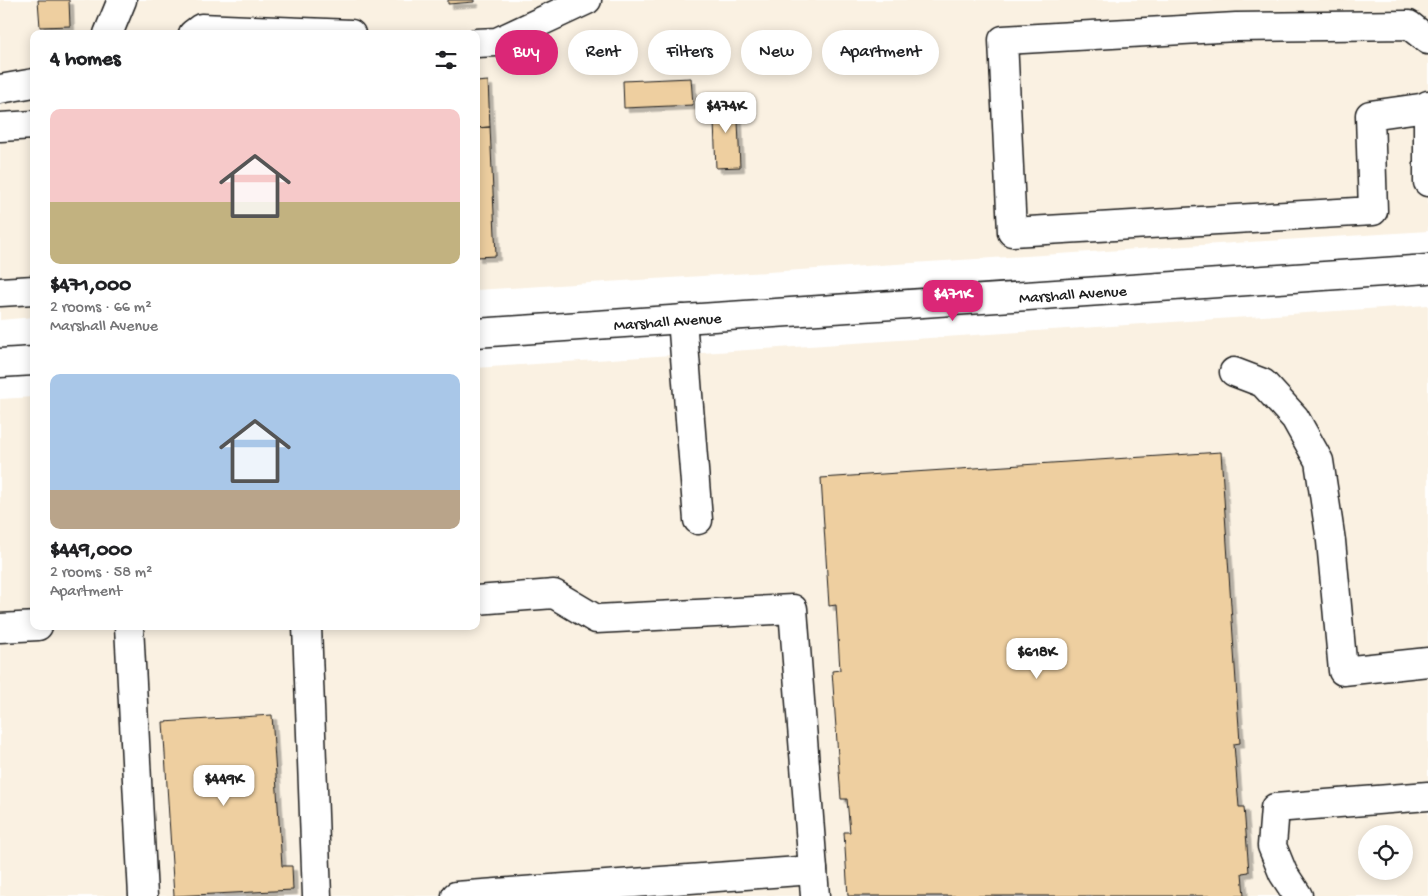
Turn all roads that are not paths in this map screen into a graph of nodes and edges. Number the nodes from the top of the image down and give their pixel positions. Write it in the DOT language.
graph roads {
  1 [pos="122,0"];
  2 [pos="587,0"];
  3 [pos="110,30"];
  4 [pos="198,30"];
  5 [pos="251,30"];
  6 [pos="1428,40"];
  7 [pos="480,43"];
  8 [pos="30,85"];
  9 [pos="0,89"];
  10 [pos="1428,106"];
  11 [pos="30,124"];
  12 [pos="0,128"];
  13 [pos="1428,182"];
  14 [pos="1428,270"];
  15 [pos="30,290"];
  16 [pos="0,292"];
  17 [pos="682,319"];
  18 [pos="480,333"];
  19 [pos="30,361"];
  20 [pos="0,363"];
  21 [pos="1234,372"];
  22 [pos="698,520"];
  23 [pos="480,600"];
  24 [pos="30,626"];
  25 [pos="0,628"];
  26 [pos="129,630"];
  27 [pos="306,630"];
  28 [pos="1428,662"];
  29 [pos="1428,796"];
  30 [pos="814,883"];
  31 [pos="143,896"];
  32 [pos="317,896"];
  33 [pos="456,896"];
  34 [pos="1298,896"];
  1 -- 3 [label="street"];
  2 -- 7 [label="street"];
  4 -- 5 [label="street"];
  6 -- 10 [label="street"];
  8 -- 9 [label="street"];
  10 -- 13 [label="street"];
  11 -- 12 [label="street"];
  14 -- 17 [label="street, Marshall Avenue"];
  15 -- 16 [label="street"];
  17 -- 18 [label="street, Marshall Avenue"];
  17 -- 22 [label="street"];
  19 -- 20 [label="street"];
  21 -- 28 [label="street"];
  23 -- 30 [label="street"];
  24 -- 25 [label="street"];
  26 -- 31 [label="street"];
  27 -- 32 [label="street"];
  29 -- 34 [label="street"];
  30 -- 33 [label="street"];
}
